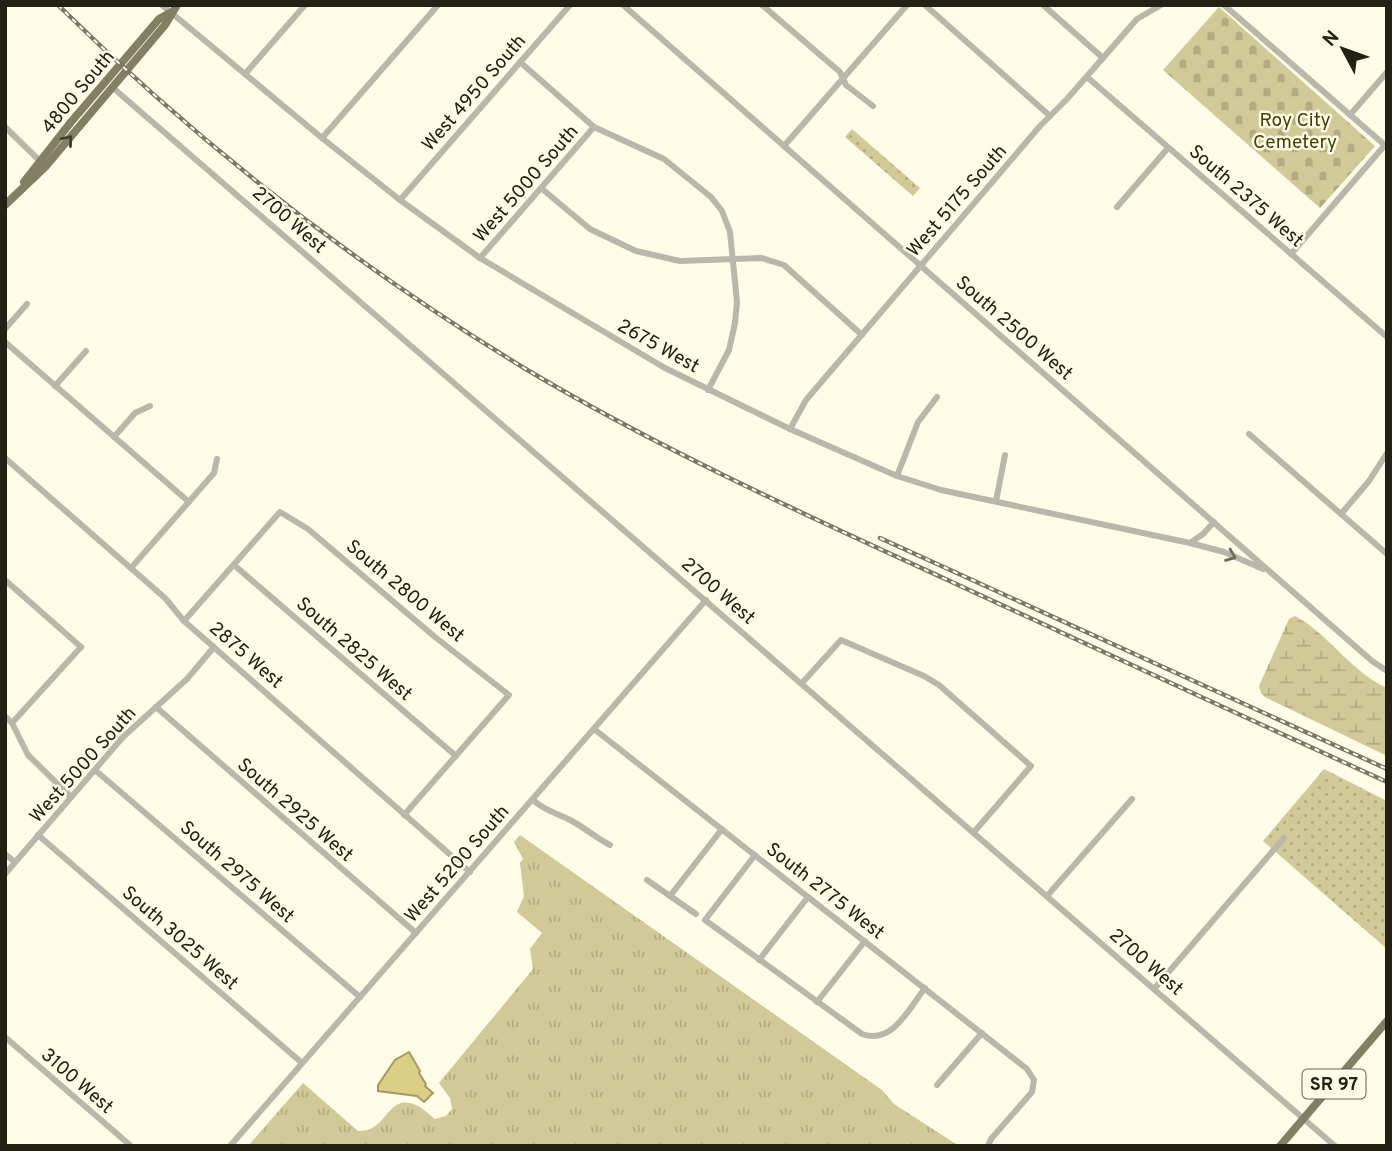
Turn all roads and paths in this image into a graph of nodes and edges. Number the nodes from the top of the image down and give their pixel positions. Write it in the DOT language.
graph roads {
  1 [pos="162,5"];
  2 [pos="177,5"];
  3 [pos="305,5"];
  4 [pos="438,5"];
  5 [pos="570,5"];
  6 [pos="762,5"];
  7 [pos="907,5"];
  8 [pos="925,5"];
  9 [pos="1043,5"];
  10 [pos="1224,5"];
  11 [pos="1157,6"];
  12 [pos="629,7"];
  13 [pos="170,13"];
  14 [pos="1103,58"];
  15 [pos="520,62"];
  16 [pos="1387,72"];
  17 [pos="245,74"];
  18 [pos="1087,77"];
  19 [pos="843,78"];
  20 [pos="112,87"];
  21 [pos="873,106"];
  22 [pos="1350,115"];
  23 [pos="1050,116"];
  24 [pos="75,117"];
  25 [pos="5,127"];
  26 [pos="594,127"];
  27 [pos="322,138"];
  28 [pos="784,146"];
  29 [pos="1386,146"];
  30 [pos="1168,148"];
  31 [pos="39,160"];
  32 [pos="541,188"];
  33 [pos="15,195"];
  34 [pos="400,200"];
  35 [pos="5,205"];
  36 [pos="1117,207"];
  37 [pos="1291,254"];
  38 [pos="734,257"];
  39 [pos="480,258"];
  40 [pos="920,265"];
  41 [pos="27,304"];
  42 [pos="5,329"];
  43 [pos="862,335"];
  44 [pos="1387,337"];
  45 [pos="5,342"];
  46 [pos="86,351"];
  47 [pos="55,386"];
  48 [pos="708,390"];
  49 [pos="937,397"];
  50 [pos="150,406"];
  51 [pos="790,429"];
  52 [pos="1249,434"];
  53 [pos="114,437"];
  54 [pos="1387,453"];
  55 [pos="1005,455"];
  56 [pos="5,458"];
  57 [pos="217,459"];
  58 [pos="897,476"];
  59 [pos="996,501"];
  60 [pos="189,502"];
  61 [pos="1341,514"];
  62 [pos="1214,522"];
  63 [pos="1189,543"];
  64 [pos="1387,554"];
  65 [pos="234,565"];
  66 [pos="131,568"];
  67 [pos="1271,573"];
  68 [pos="5,580"];
  69 [pos="706,600"];
  70 [pos="184,621"];
  71 [pos="80,647"];
  72 [pos="90,647"];
  73 [pos="214,647"];
  74 [pos="1387,671"];
  75 [pos="802,683"];
  76 [pos="156,707"];
  77 [pos="5,716"];
  78 [pos="12,723"];
  79 [pos="594,729"];
  80 [pos="456,755"];
  81 [pos="95,770"];
  82 [pos="71,797"];
  83 [pos="1132,799"];
  84 [pos="533,800"];
  85 [pos="404,815"];
  86 [pos="722,829"];
  87 [pos="974,832"];
  88 [pos="38,835"];
  89 [pos="1284,838"];
  90 [pos="610,845"];
  91 [pos="5,853"];
  92 [pos="755,855"];
  93 [pos="15,862"];
  94 [pos="470,872"];
  95 [pos="5,874"];
  96 [pos="647,880"];
  97 [pos="1047,895"];
  98 [pos="670,896"];
  99 [pos="808,897"];
  100 [pos="696,914"];
  101 [pos="416,933"];
  102 [pos="864,941"];
  103 [pos="760,960"];
  104 [pos="925,988"];
  105 [pos="1154,989"];
  106 [pos="360,997"];
  107 [pos="817,1002"];
  108 [pos="1387,1021"];
  109 [pos="982,1033"];
  110 [pos="5,1037"];
  111 [pos="302,1063"];
  112 [pos="937,1085"];
  113 [pos="1304,1118"];
  114 [pos="131,1146"];
  115 [pos="230,1146"];
  116 [pos="988,1146"];
  117 [pos="1280,1146"];
  118 [pos="1335,1146"];
  1 -- 13 [label="street, 2675 West"];
  2 -- 13 [label="main road, 4800 South"];
  3 -- 17 [label="street"];
  4 -- 27 [label="street"];
  5 -- 15 [label="street, West 4950 South"];
  6 -- 19 [label="street"];
  7 -- 19 [label="street"];
  8 -- 23 [label="street"];
  9 -- 14 [label="street"];
  10 -- 22 [label="street"];
  11 -- 14 [label="street, West 5175 South"];
  12 -- 28 [label="street, South 2500 West"];
  13 -- 17 [label="street, 2675 West"];
  13 -- 20 [label="main road, 4800 South"];
  13 -- 24 [label="main road, 4800 South"];
  14 -- 18 [label="street, West 5175 South"];
  15 -- 26 [label="street"];
  15 -- 34 [label="street, West 4950 South"];
  16 -- 22 [label="street"];
  17 -- 27 [label="street, 2675 West"];
  18 -- 23 [label="street, West 5175 South"];
  18 -- 30 [label="street, South 2375 West"];
  19 -- 21 [label="street"];
  19 -- 28 [label="street"];
  20 -- 24 [label="main road"];
  33 -- 20 [label="main road, 4800 South, one-way"];
  20 -- 69 [label="street, 2700 West"];
  22 -- 29 [label="street"];
  23 -- 40 [label="street, West 5175 South"];
  24 -- 31 [label="main road, 4800 South"];
  25 -- 31 [label="street"];
  26 -- 32 [label="street, West 5000 South"];
  26 -- 38 [label="street"];
  27 -- 34 [label="street, 2675 West"];
  28 -- 40 [label="street, South 2500 West"];
  29 -- 37 [label="street"];
  30 -- 36 [label="street"];
  30 -- 37 [label="street, South 2375 West"];
  31 -- 33 [label="main road, 4800 South"];
  32 -- 38 [label="street"];
  32 -- 39 [label="street, West 5000 South"];
  33 -- 35 [label="main road, 4800 South"];
  34 -- 39 [label="street, 2675 West"];
  37 -- 44 [label="street, South 2375 West"];
  38 -- 43 [label="street"];
  38 -- 48 [label="street"];
  39 -- 48 [label="street, 2675 West"];
  40 -- 43 [label="street, West 5175 South"];
  40 -- 62 [label="street, South 2500 West"];
  41 -- 42 [label="street"];
  43 -- 51 [label="street, West 5175 South"];
  45 -- 47 [label="street"];
  46 -- 47 [label="street"];
  47 -- 53 [label="street"];
  48 -- 51 [label="street, 2675 West"];
  49 -- 58 [label="street"];
  50 -- 53 [label="street"];
  51 -- 58 [label="street, 2675 West"];
  52 -- 61 [label="street"];
  53 -- 60 [label="street"];
  54 -- 61 [label="street"];
  55 -- 59 [label="street"];
  56 -- 66 [label="street, 2875 West"];
  57 -- 60 [label="street"];
  58 -- 59 [label="street, 2675 West"];
  59 -- 63 [label="street, 2675 West"];
  60 -- 66 [label="street"];
  61 -- 64 [label="street"];
  62 -- 63 [label="street"];
  62 -- 67 [label="street, South 2500 West"];
  63 -- 67 [label="street, 2675 West, one-way"];
  65 -- 70 [label="street"];
  65 -- 80 [label="street, South 2825 West"];
  65 -- 80 [label="street, South 2800 West"];
  66 -- 70 [label="street, 2875 West"];
  67 -- 74 [label="street, South 2500 West"];
  68 -- 71 [label="street"];
  69 -- 75 [label="street, 2700 West"];
  69 -- 79 [label="street, West 5200 South"];
  70 -- 73 [label="street, 2875 West"];
  71 -- 72 [label="street"];
  71 -- 78 [label="street"];
  73 -- 76 [label="street, West 5000 South"];
  73 -- 85 [label="street, 2875 West"];
  75 -- 87 [label="street, 2700 West"];
  75 -- 87 [label="street"];
  76 -- 81 [label="street, West 5000 South"];
  76 -- 101 [label="street, South 2925 West"];
  77 -- 78 [label="street"];
  78 -- 82 [label="street"];
  79 -- 84 [label="street, West 5200 South"];
  79 -- 86 [label="street, South 2775 West"];
  80 -- 85 [label="street"];
  81 -- 82 [label="street, West 5000 South"];
  81 -- 106 [label="street, South 2975 West"];
  82 -- 88 [label="street, West 5000 South"];
  83 -- 97 [label="street"];
  84 -- 90 [label="street"];
  84 -- 94 [label="street, West 5200 South"];
  85 -- 94 [label="street, 2875 West"];
  86 -- 92 [label="street, South 2775 West"];
  86 -- 98 [label="street"];
  87 -- 97 [label="street, 2700 West"];
  88 -- 93 [label="street, West 5000 South"];
  88 -- 111 [label="street, South 3025 West"];
  89 -- 105 [label="street"];
  91 -- 93 [label="street"];
  92 -- 99 [label="street, South 2775 West"];
  92 -- 103 [label="street"];
  93 -- 95 [label="street, West 5000 South"];
  94 -- 101 [label="street, West 5200 South"];
  96 -- 98 [label="street"];
  97 -- 105 [label="street, 2700 West"];
  98 -- 100 [label="street"];
  99 -- 102 [label="street, South 2775 West"];
  99 -- 103 [label="street"];
  101 -- 106 [label="street, West 5200 South"];
  102 -- 104 [label="street, South 2775 West"];
  102 -- 107 [label="street"];
  103 -- 107 [label="street"];
  104 -- 107 [label="street"];
  104 -- 109 [label="street, South 2775 West"];
  105 -- 113 [label="street, 2700 West"];
  106 -- 111 [label="street, West 5200 South"];
  108 -- 113 [label="main road, SR 97"];
  109 -- 112 [label="street"];
  109 -- 116 [label="street, South 2775 West"];
  110 -- 114 [label="street, 3100 West"];
  111 -- 115 [label="street, West 5200 South"];
  113 -- 117 [label="main road, SR 97"];
  113 -- 118 [label="street, 2700 West"];
}
